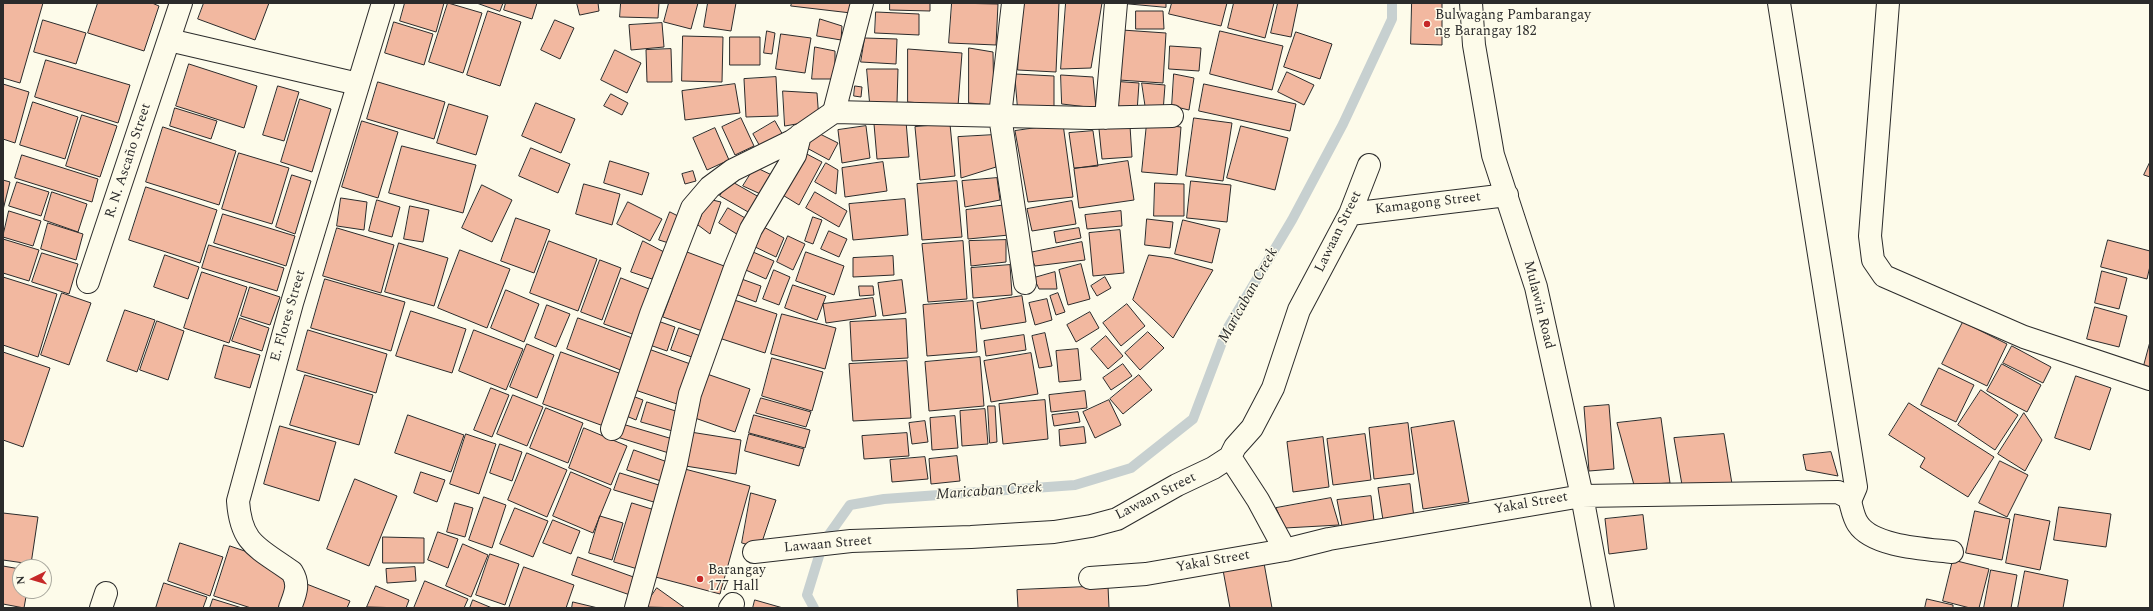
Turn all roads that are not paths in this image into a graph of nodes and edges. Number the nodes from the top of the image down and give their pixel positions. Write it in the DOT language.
graph roads {
  1 [pos="182,3"];
  2 [pos="383,3"];
  3 [pos="862,3"];
  4 [pos="1013,3"];
  5 [pos="1116,3"];
  6 [pos="1470,3"];
  7 [pos="1779,3"];
  8 [pos="1888,3"];
  9 [pos="169,40"];
  10 [pos="358,84"];
  11 [pos="834,112"];
  12 [pos="1000,116"];
  13 [pos="1172,116"];
  14 [pos="1106,118"];
  15 [pos="800,135"];
  16 [pos="1369,164"];
  17 [pos="1507,195"];
  18 [pos="1350,214"];
  19 [pos="88,282"];
  20 [pos="1025,283"];
  21 [pos="2150,379"];
  22 [pos="612,429"];
  23 [pos="1230,457"];
  24 [pos="1582,496"];
  25 [pos="1850,501"];
  26 [pos="1285,550"];
  27 [pos="754,552"];
  28 [pos="1952,552"];
  29 [pos="1090,578"];
  30 [pos="290,608"];
  31 [pos="636,608"];
  32 [pos="1603,608"];
  1 -- 9 [label="street, R. N. Ascaño Street"];
  2 -- 10 [label="street, E. Flores Street"];
  3 -- 11 [label="street"];
  4 -- 12 [label="street"];
  5 -- 14 [label="street"];
  6 -- 17 [label="street, Mulawin Road"];
  7 -- 25 [label="street"];
  8 -- 21 [label="street"];
  9 -- 10 [label="street"];
  9 -- 19 [label="street, R. N. Ascaño Street"];
  10 -- 30 [label="street, E. Flores Street"];
  11 -- 12 [label="street"];
  11 -- 15 [label="street"];
  12 -- 14 [label="street"];
  12 -- 20 [label="street"];
  13 -- 14 [label="street"];
  15 -- 22 [label="street"];
  15 -- 31 [label="street"];
  16 -- 18 [label="street, Lawaan Street"];
  17 -- 18 [label="street, Kamagong Street"];
  17 -- 24 [label="street, Mulawin Road"];
  18 -- 23 [label="street, Lawaan Street"];
  23 -- 26 [label="street"];
  23 -- 27 [label="street, Lawaan Street"];
  24 -- 25 [label="street, Yakal Street"];
  24 -- 26 [label="street, Yakal Street"];
  24 -- 32 [label="street, Mulawin Road"];
  25 -- 28 [label="street"];
  26 -- 29 [label="street, Yakal Street"];
}
